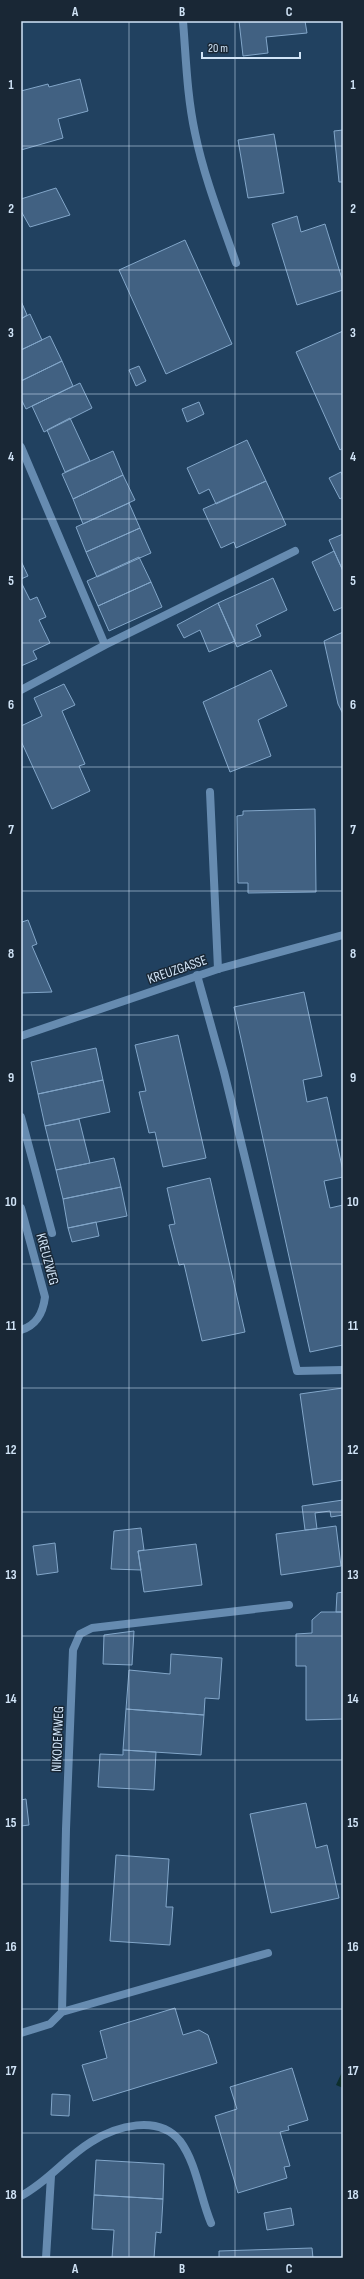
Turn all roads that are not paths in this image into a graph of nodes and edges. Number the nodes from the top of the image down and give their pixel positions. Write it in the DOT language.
graph roads {
  1 [pos="183,21"];
  2 [pos="236,263"];
  3 [pos="21,447"];
  4 [pos="295,551"];
  5 [pos="104,645"];
  6 [pos="21,690"];
  7 [pos="210,792"];
  8 [pos="343,935"];
  9 [pos="218,969"];
  10 [pos="197,976"];
  11 [pos="21,1036"];
  12 [pos="21,1116"];
  13 [pos="21,1208"];
  14 [pos="52,1233"];
  15 [pos="21,1330"];
  16 [pos="343,1370"];
  17 [pos="289,1605"];
  18 [pos="268,1953"];
  19 [pos="62,2012"];
  20 [pos="21,2033"];
  21 [pos="51,2176"];
  22 [pos="21,2196"];
  23 [pos="211,2223"];
  24 [pos="46,2258"];
  1 -- 2 [label="street"];
  3 -- 5 [label="street"];
  4 -- 5 [label="street"];
  5 -- 6 [label="street"];
  7 -- 9 [label="street"];
  8 -- 9 [label="street, KREUZGASSE"];
  9 -- 10 [label="street, KREUZGASSE"];
  10 -- 11 [label="street, KREUZGASSE"];
  10 -- 16 [label="street"];
  12 -- 14 [label="street"];
  13 -- 15 [label="street, KREUZWEG"];
  17 -- 19 [label="street, NIKODEMWEG"];
  18 -- 19 [label="street"];
  19 -- 20 [label="street"];
  21 -- 22 [label="street"];
  21 -- 23 [label="street"];
  21 -- 24 [label="street"];
}
